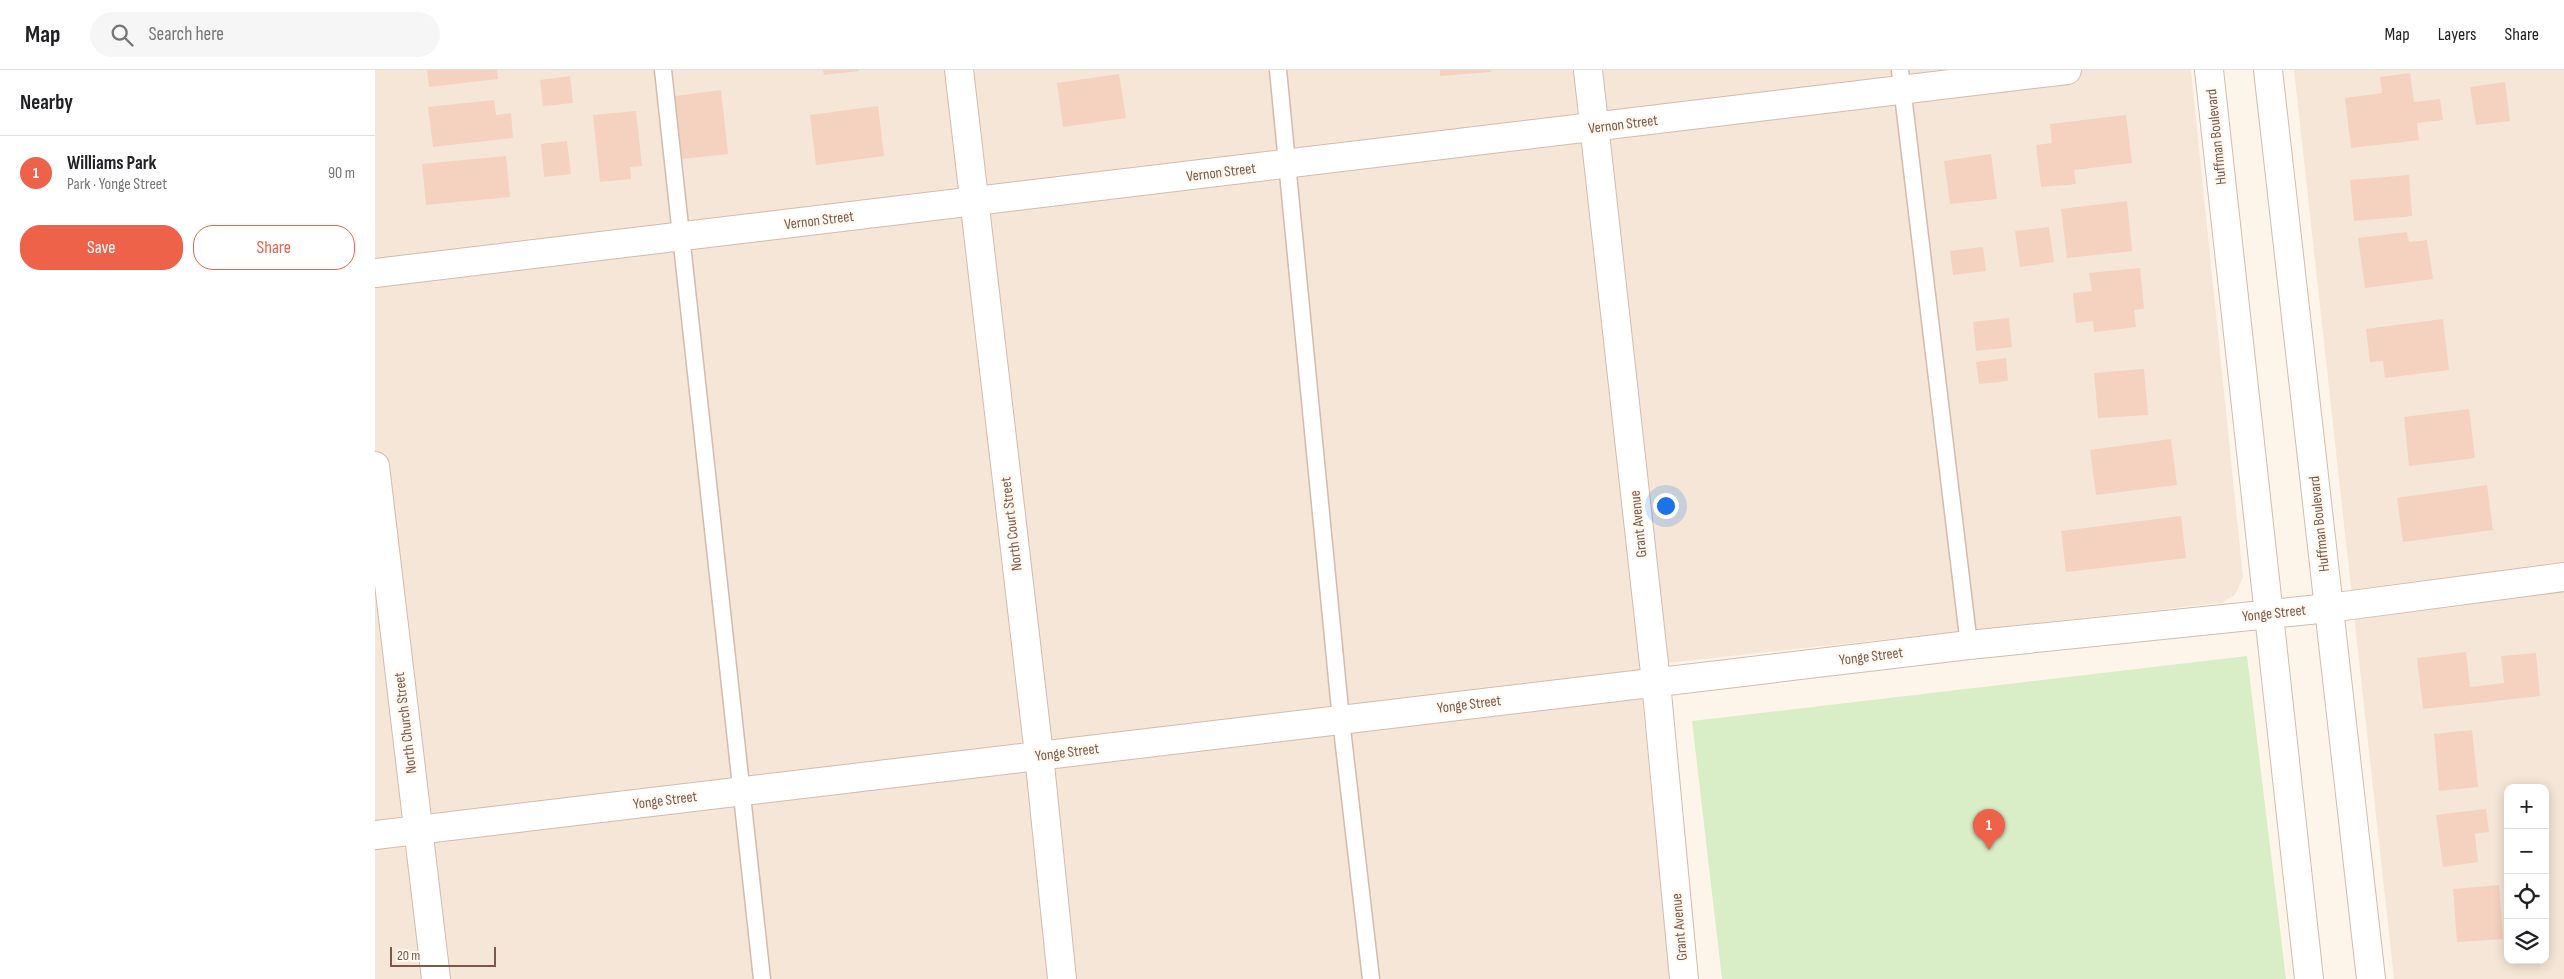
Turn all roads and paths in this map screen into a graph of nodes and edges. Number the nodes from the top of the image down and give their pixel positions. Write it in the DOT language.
graph roads {
  1 [pos="663,70"];
  2 [pos="959,70"];
  3 [pos="1279,70"];
  4 [pos="1588,70"];
  5 [pos="2067,70"];
  6 [pos="2209,70"];
  7 [pos="2268,70"];
  8 [pos="1901,80"];
  9 [pos="1594,127"];
  10 [pos="1289,164"];
  11 [pos="973,202"];
  12 [pos="681,237"];
  13 [pos="375,274"];
  14 [pos="375,466"];
  15 [pos="2564,577"];
  16 [pos="2329,608"];
  17 [pos="2267,614"];
  18 [pos="1969,645"];
  19 [pos="1656,682"];
  20 [pos="1341,720"];
  21 [pos="1039,756"];
  22 [pos="742,791"];
  23 [pos="417,830"];
  24 [pos="375,835"];
  25 [pos="436,979"];
  26 [pos="762,979"];
  27 [pos="1062,979"];
  28 [pos="1371,979"];
  29 [pos="1684,979"];
  30 [pos="2309,979"];
  31 [pos="2371,979"];
  1 -- 12 [label="lane"];
  2 -- 11 [label="street, North Court Street"];
  3 -- 10 [label="lane"];
  4 -- 9 [label="street, Grant Avenue"];
  5 -- 8 [label="street, Vernon Street"];
  6 -- 17 [label="street, Huffman Boulevard"];
  7 -- 16 [label="street, Huffman Boulevard"];
  8 -- 9 [label="street, Vernon Street"];
  8 -- 18 [label="lane"];
  9 -- 10 [label="street, Vernon Street"];
  9 -- 19 [label="street, Grant Avenue"];
  10 -- 11 [label="street, Vernon Street"];
  10 -- 20 [label="lane"];
  11 -- 12 [label="street, Vernon Street"];
  11 -- 21 [label="street, North Court Street"];
  12 -- 13 [label="street, Vernon Street"];
  12 -- 22 [label="lane"];
  14 -- 23 [label="street, North Church Street"];
  15 -- 16 [label="street, Yonge Street"];
  16 -- 17 [label="street, Yonge Street"];
  16 -- 31 [label="street, Huffman Boulevard"];
  17 -- 18 [label="street, Yonge Street"];
  17 -- 30 [label="street, Huffman Boulevard"];
  18 -- 19 [label="street, Yonge Street"];
  19 -- 20 [label="street, Yonge Street"];
  19 -- 29 [label="street, Grant Avenue"];
  20 -- 21 [label="street, Yonge Street"];
  20 -- 28 [label="lane"];
  21 -- 22 [label="street, Yonge Street"];
  21 -- 27 [label="street, North Court Street"];
  22 -- 23 [label="street, Yonge Street"];
  22 -- 26 [label="lane"];
  23 -- 24 [label="street, Yonge Street"];
  23 -- 25 [label="street, North Church Street"];
}
